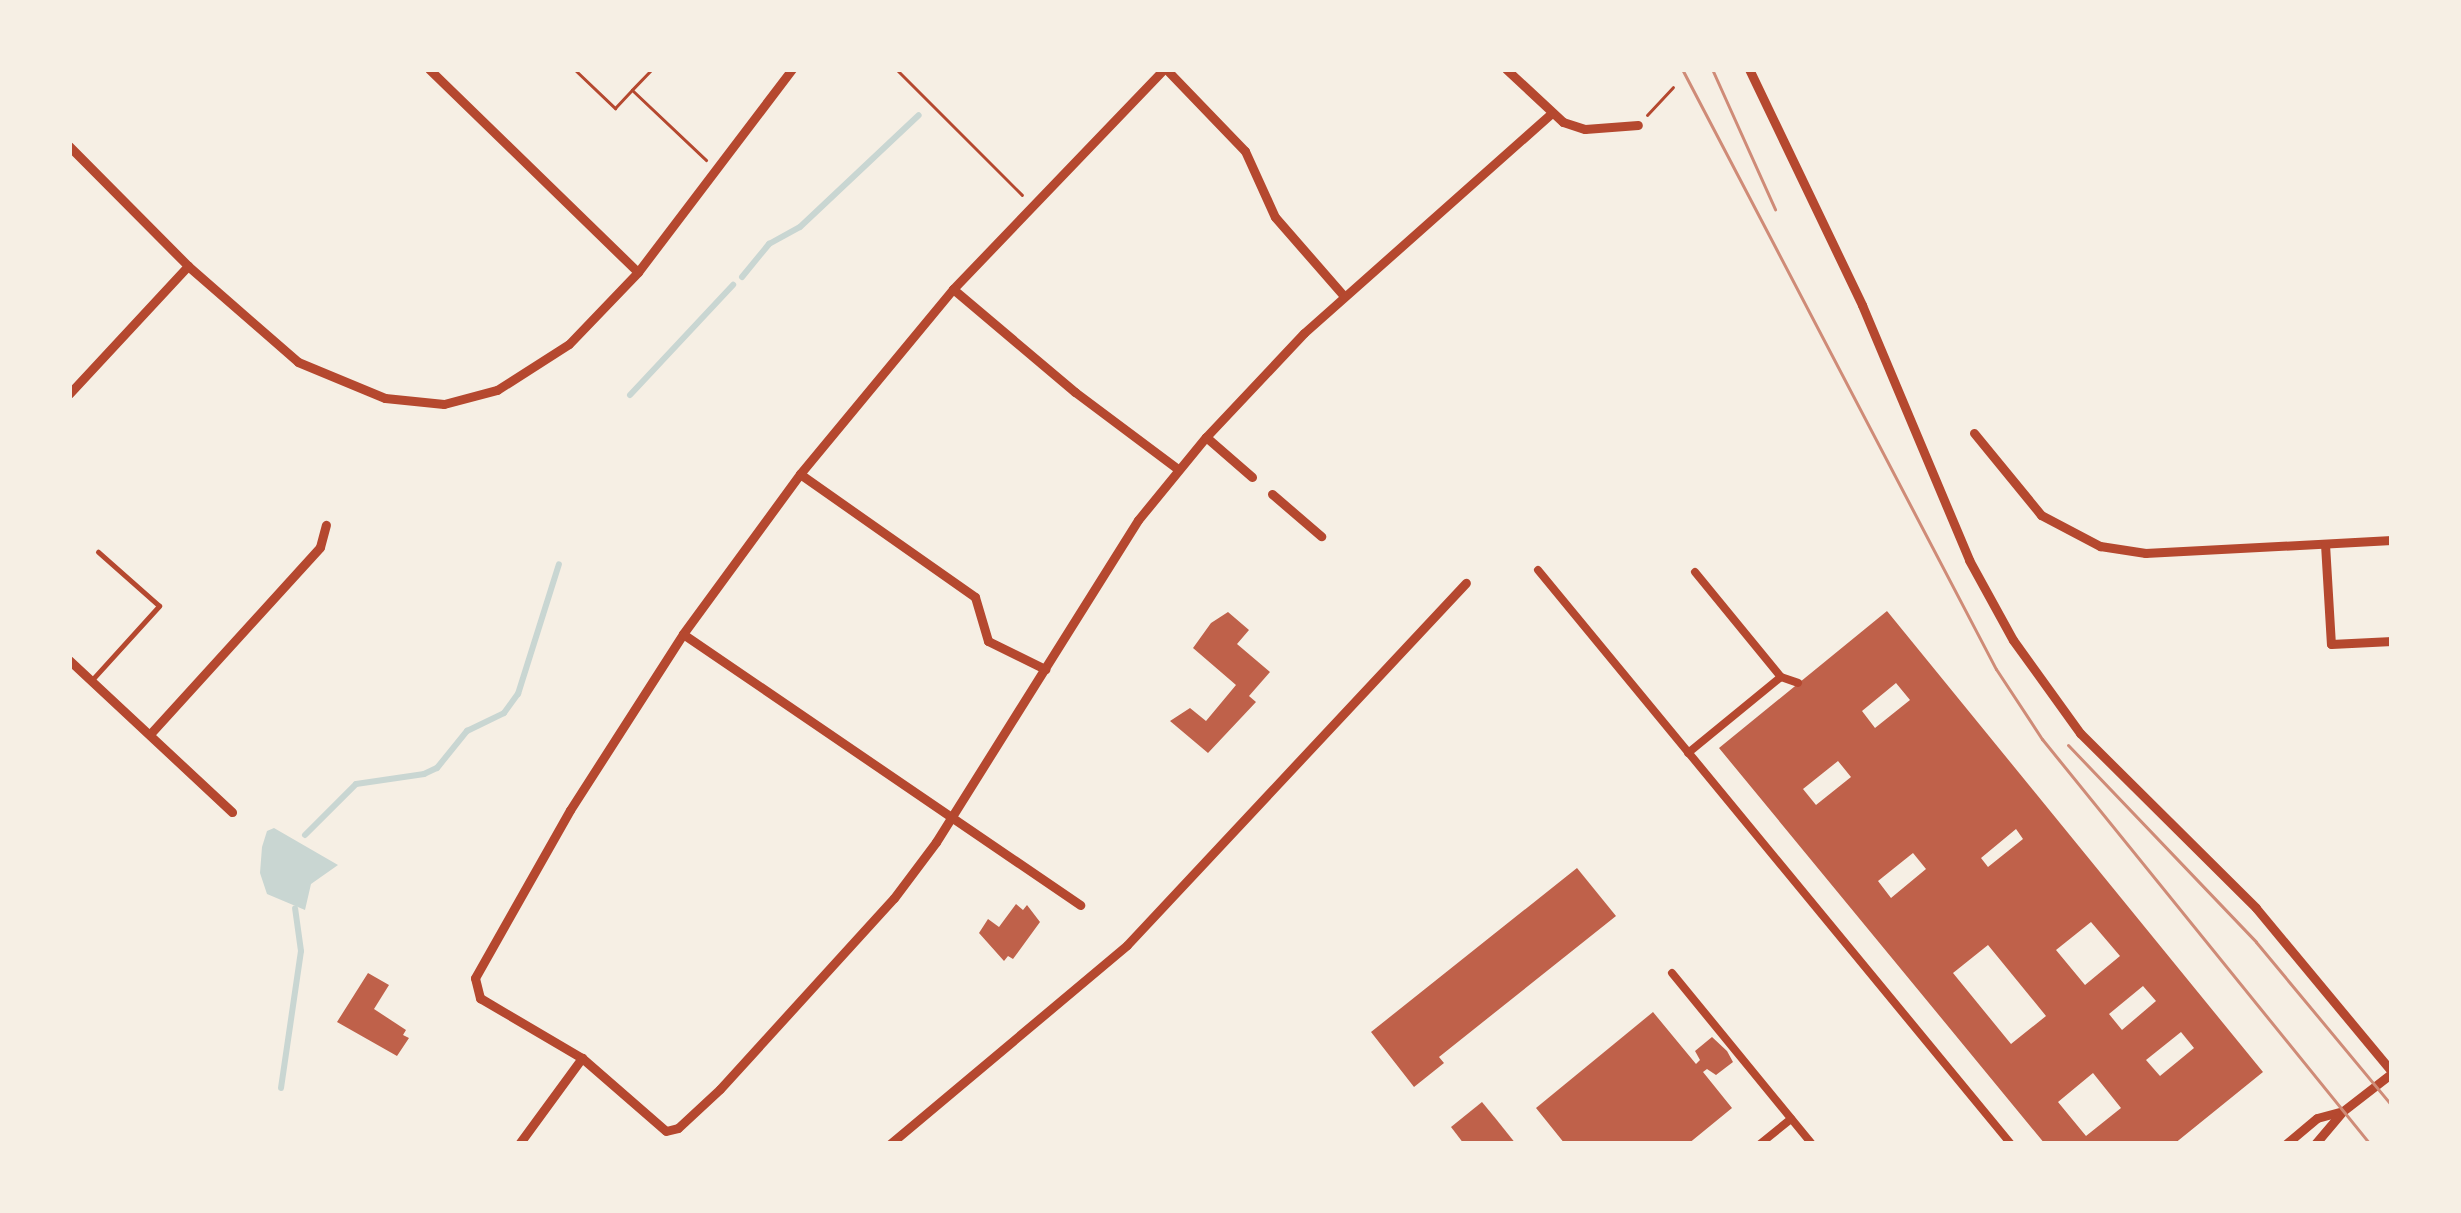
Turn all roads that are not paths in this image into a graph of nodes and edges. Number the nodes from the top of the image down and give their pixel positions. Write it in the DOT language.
graph roads {
  1 [pos="430,69"];
  2 [pos="792,69"];
  3 [pos="1165,69"];
  4 [pos="1506,69"];
  5 [pos="1749,69"];
  6 [pos="1551,114"];
  7 [pos="1638,125"];
  8 [pos="69,146"];
  9 [pos="188,266"];
  10 [pos="638,272"];
  11 [pos="953,289"];
  12 [pos="1344,296"];
  13 [pos="69,394"];
  14 [pos="1974,433"];
  15 [pos="1206,436"];
  16 [pos="1178,469"];
  17 [pos="800,473"];
  18 [pos="1252,477"];
  19 [pos="2018,488"];
  20 [pos="1272,494"];
  21 [pos="2006,499"];
  22 [pos="326,525"];
  23 [pos="1321,536"];
  24 [pos="2392,540"];
  25 [pos="2325,544"];
  26 [pos="98,552"];
  27 [pos="1538,570"];
  28 [pos="1695,572"];
  29 [pos="1466,583"];
  30 [pos="683,634"];
  31 [pos="2392,641"];
  32 [pos="69,660"];
  33 [pos="1045,669"];
  34 [pos="1781,677"];
  35 [pos="92,680"];
  36 [pos="1798,683"];
  37 [pos="151,733"];
  38 [pos="1688,753"];
  39 [pos="232,812"];
  40 [pos="951,818"];
  41 [pos="1079,904"];
  42 [pos="1672,973"];
  43 [pos="582,1058"];
  44 [pos="2392,1073"];
  45 [pos="2343,1112"];
  46 [pos="1791,1119"];
  47 [pos="519,1144"];
  48 [pos="890,1144"];
  49 [pos="1760,1144"];
  50 [pos="1812,1144"];
  51 [pos="2011,1144"];
  52 [pos="2286,1144"];
  53 [pos="2315,1144"];
  1 -- 10 [label="street"];
  2 -- 10 [label="street"];
  3 -- 11 [label="street"];
  3 -- 12 [label="street"];
  4 -- 6 [label="street"];
  5 -- 44 [label="street"];
  6 -- 7 [label="street"];
  6 -- 12 [label="street"];
  8 -- 9 [label="street"];
  9 -- 10 [label="street"];
  9 -- 13 [label="street"];
  11 -- 16 [label="street"];
  11 -- 17 [label="street"];
  12 -- 15 [label="street"];
  14 -- 19 [label="street"];
  15 -- 16 [label="street"];
  15 -- 18 [label="street"];
  16 -- 33 [label="street"];
  17 -- 30 [label="street"];
  17 -- 33 [label="street"];
  19 -- 21 [label="street"];
  19 -- 25 [label="street"];
  20 -- 23 [label="street"];
  22 -- 37 [label="street"];
  24 -- 25 [label="street"];
  25 -- 31 [label="street"];
  26 -- 35 [label="lane"];
  27 -- 38 [label="street"];
  28 -- 34 [label="street"];
  29 -- 48 [label="street"];
  30 -- 40 [label="street"];
  30 -- 43 [label="street"];
  32 -- 35 [label="street"];
  33 -- 40 [label="street"];
  34 -- 36 [label="street"];
  34 -- 38 [label="street"];
  35 -- 37 [label="street"];
  37 -- 39 [label="street"];
  38 -- 51 [label="street"];
  40 -- 41 [label="street"];
  40 -- 43 [label="street"];
  42 -- 46 [label="street"];
  43 -- 47 [label="street"];
  44 -- 45 [label="street"];
  45 -- 52 [label="street"];
  45 -- 53 [label="street"];
  46 -- 49 [label="street"];
  46 -- 50 [label="street"];
}
